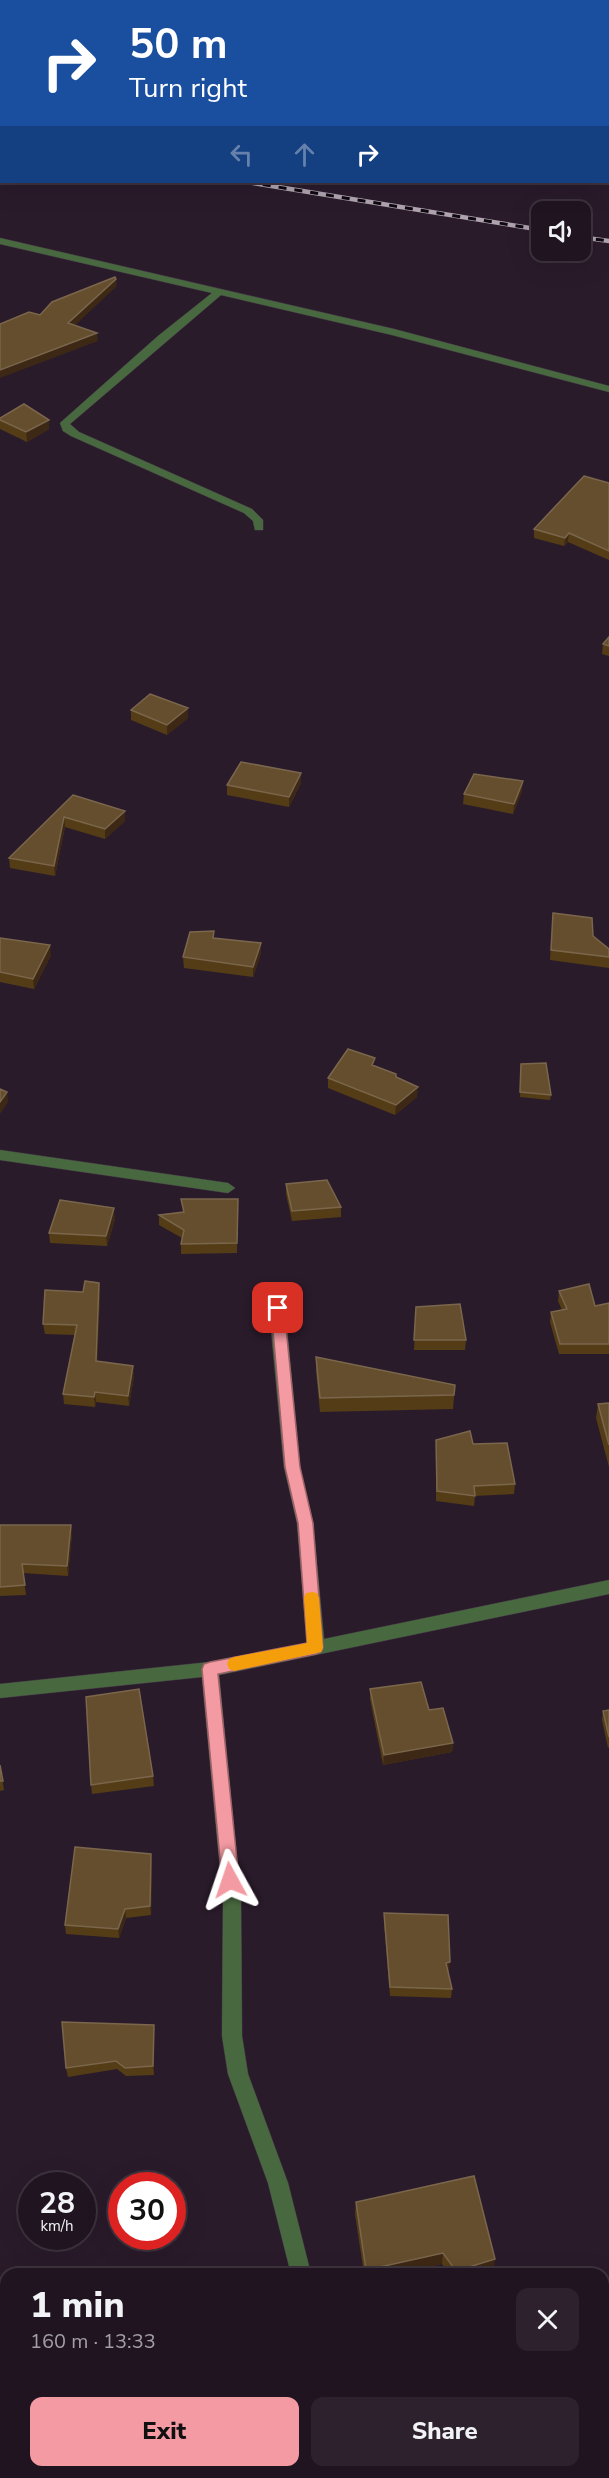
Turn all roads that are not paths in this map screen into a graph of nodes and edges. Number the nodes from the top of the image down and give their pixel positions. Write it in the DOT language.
graph roads {
  1 [pos="0,241"];
  2 [pos="220,291"];
  3 [pos="609,389"];
  4 [pos="259,528"];
  5 [pos="0,1155"];
  6 [pos="228,1188"];
  7 [pos="278,1308"];
  8 [pos="609,1587"];
  9 [pos="316,1648"];
  10 [pos="210,1669"];
  11 [pos="0,1691"];
  12 [pos="299,2268"];
  1 -- 2 [label="street"];
  2 -- 3 [label="street"];
  2 -- 4 [label="street"];
  5 -- 6 [label="street"];
  7 -- 9 [label="street"];
  8 -- 9 [label="street"];
  9 -- 10 [label="street"];
  10 -- 11 [label="street"];
  10 -- 12 [label="street"];
}
